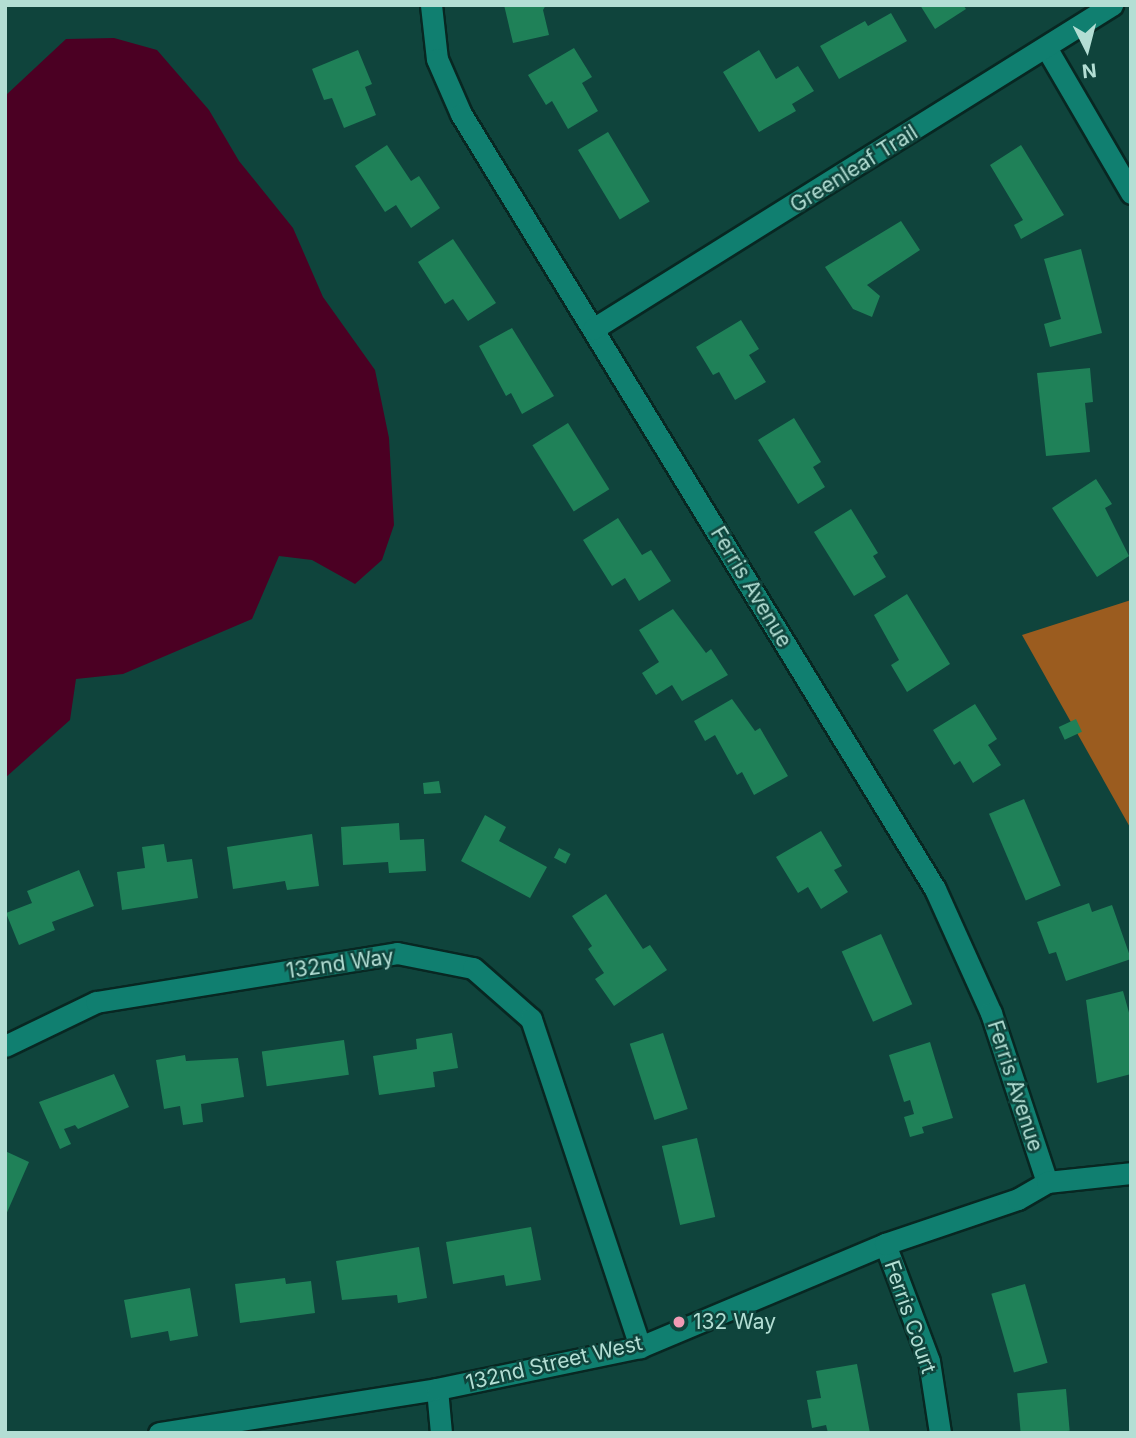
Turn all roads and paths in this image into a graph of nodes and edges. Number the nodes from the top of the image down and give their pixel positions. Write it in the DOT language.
graph roads {
  1 [pos="431,5"];
  2 [pos="1112,5"];
  3 [pos="1047,49"];
  4 [pos="1131,193"];
  5 [pos="593,329"];
  6 [pos="5,1046"];
  7 [pos="1131,1173"];
  8 [pos="1047,1182"];
  9 [pos="885,1244"];
  10 [pos="640,1346"];
  11 [pos="436,1389"];
  12 [pos="159,1433"];
  13 [pos="441,1433"];
  14 [pos="940,1433"];
  1 -- 5 [label="street, Ferris Avenue"];
  2 -- 3 [label="street, Greenleaf Trail"];
  3 -- 4 [label="street"];
  3 -- 5 [label="street, Greenleaf Trail"];
  5 -- 8 [label="street, Ferris Avenue"];
  6 -- 10 [label="street, 132nd Way"];
  7 -- 8 [label="street, 132nd Street West"];
  8 -- 9 [label="street, 132nd Street West"];
  9 -- 10 [label="street, 132nd Street West"];
  9 -- 14 [label="street, Ferris Court"];
  10 -- 11 [label="street, 132nd Street West"];
  11 -- 12 [label="street, 132nd Street West"];
  11 -- 13 [label="street"];
}
